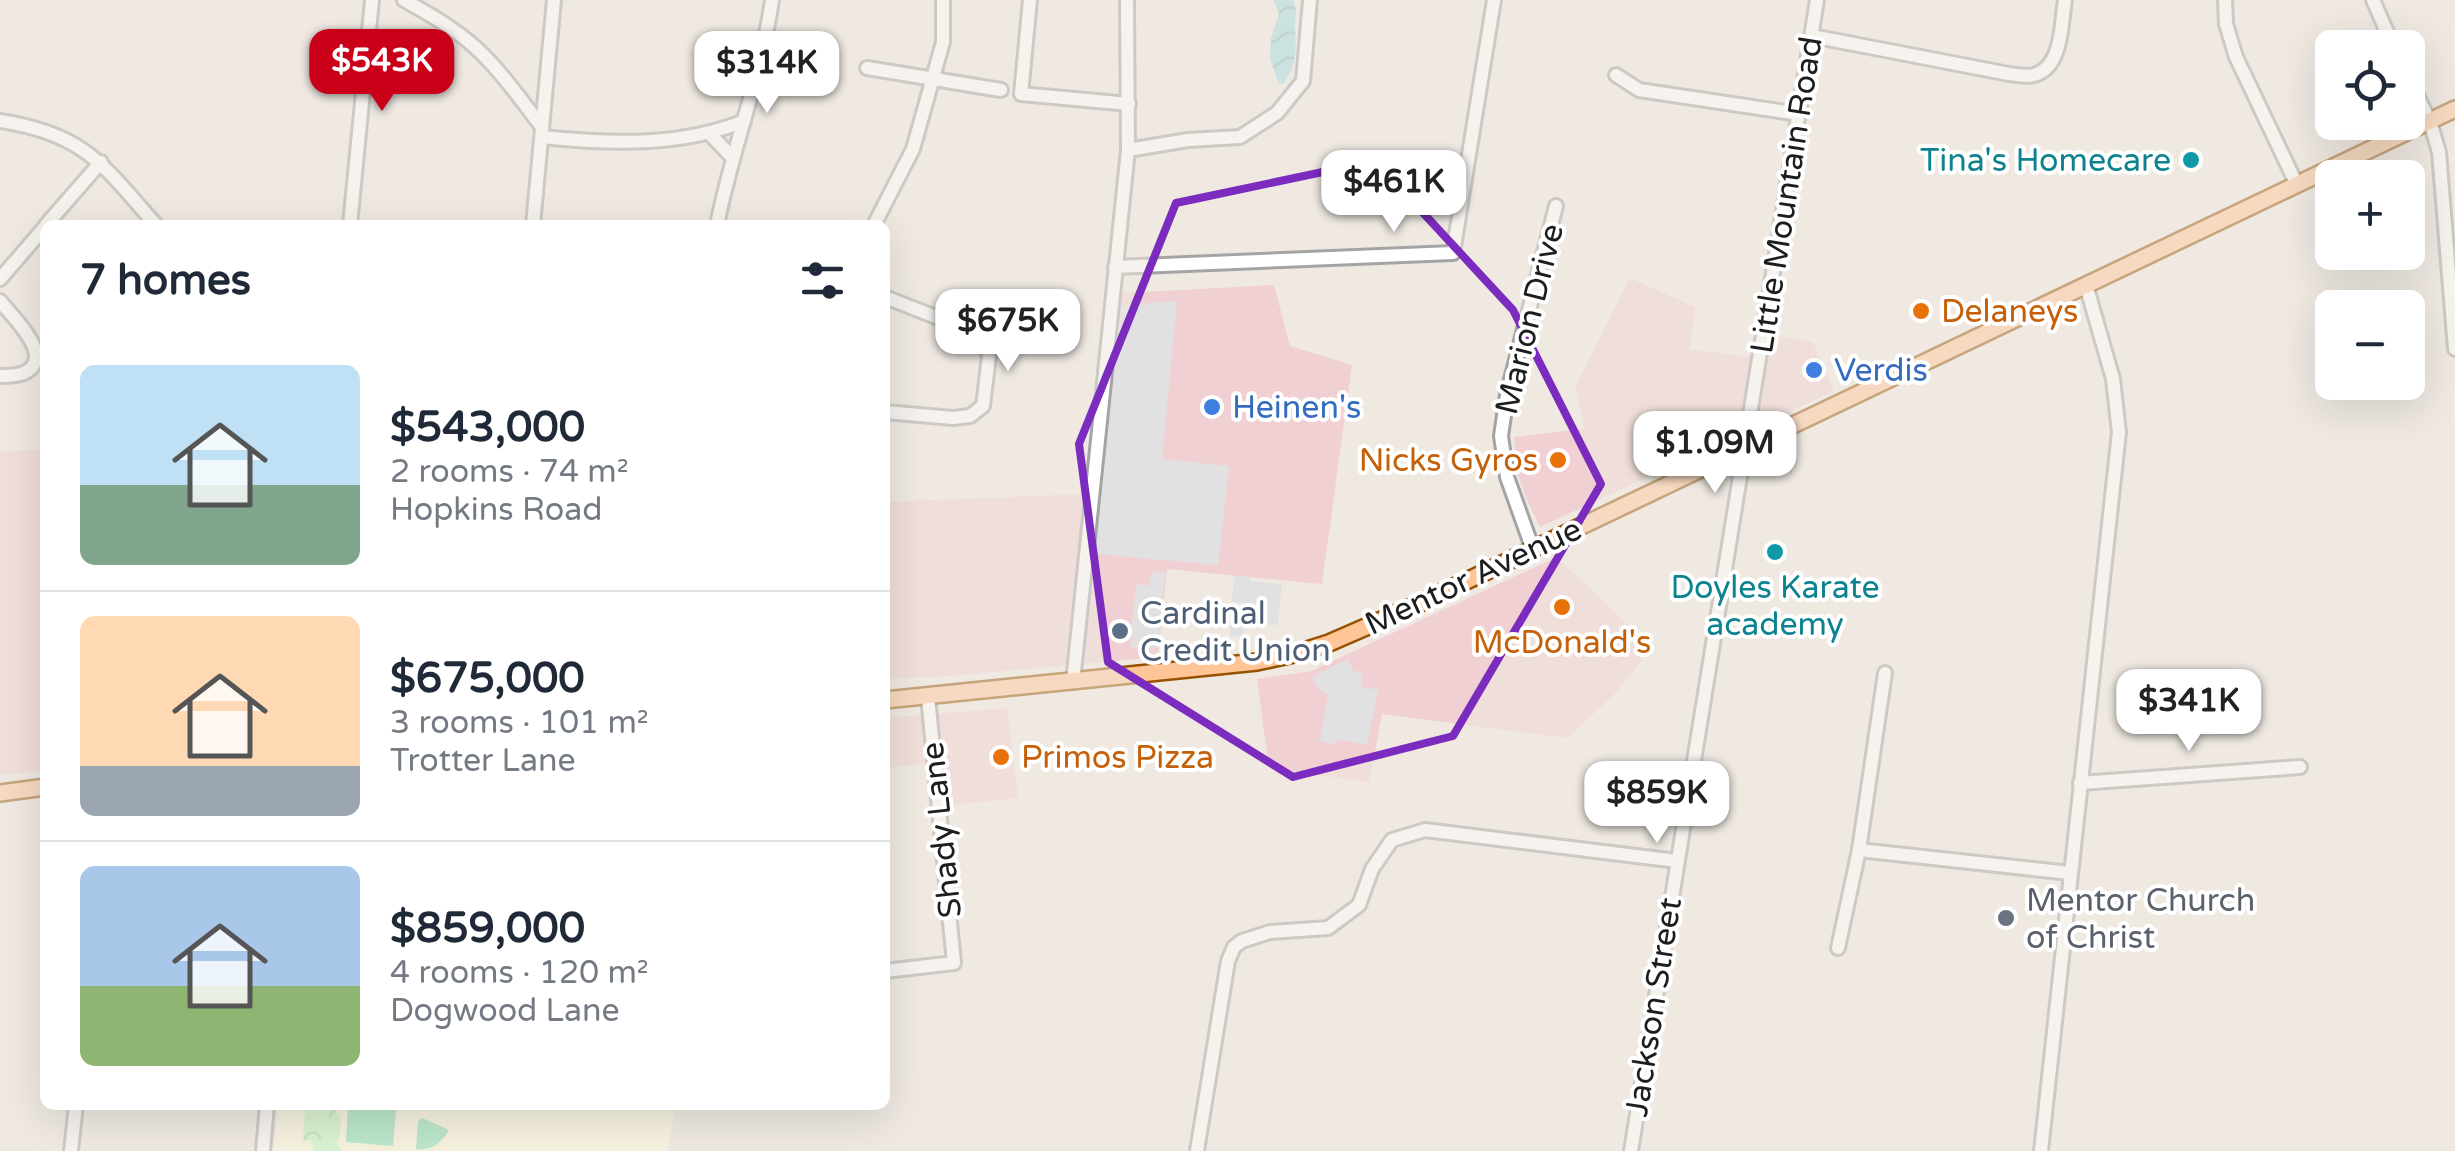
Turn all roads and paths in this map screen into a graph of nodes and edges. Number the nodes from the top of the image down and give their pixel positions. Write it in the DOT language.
graph roads {
  1 [pos="372,0"];
  2 [pos="404,0"];
  3 [pos="554,0"];
  4 [pos="772,0"];
  5 [pos="943,0"];
  6 [pos="1030,0"];
  7 [pos="1126,0"];
  8 [pos="1310,0"];
  9 [pos="1494,0"];
  10 [pos="1817,0"];
  11 [pos="2065,0"];
  12 [pos="2225,0"];
  13 [pos="2372,0"];
  14 [pos="2386,30"];
  15 [pos="1812,36"];
  16 [pos="867,68"];
  17 [pos="1616,75"];
  18 [pos="932,80"];
  19 [pos="1001,90"];
  20 [pos="1129,104"];
  21 [pos="2455,109"];
  22 [pos="2425,112"];
  23 [pos="1799,114"];
  24 [pos="0,120"];
  25 [pos="744,121"];
  26 [pos="2430,122"];
  27 [pos="542,132"];
  28 [pos="709,134"];
  29 [pos="1128,150"];
  30 [pos="733,158"];
  31 [pos="100,162"];
  32 [pos="2297,186"];
  33 [pos="1556,206"];
  34 [pos="51,220"];
  35 [pos="152,220"];
  36 [pos="350,220"];
  37 [pos="533,220"];
  38 [pos="718,220"];
  39 [pos="877,220"];
  40 [pos="40,233"];
  41 [pos="1115,267"];
  42 [pos="0,279"];
  43 [pos="2086,285"];
  44 [pos="890,300"];
  45 [pos="0,301"];
  46 [pos="2455,349"];
  47 [pos="0,376"];
  48 [pos="890,412"];
  49 [pos="1744,450"];
  50 [pos="1532,548"];
  51 [pos="1885,673"];
  52 [pos="1074,682"];
  53 [pos="928,697"];
  54 [pos="890,700"];
  55 [pos="2300,767"];
  56 [pos="2080,784"];
  57 [pos="40,788"];
  58 [pos="0,793"];
  59 [pos="1860,850"];
  60 [pos="1676,861"];
  61 [pos="2070,873"];
  62 [pos="1838,948"];
  63 [pos="890,970"];
  64 [pos="76,1110"];
  65 [pos="267,1110"];
  66 [pos="72,1151"];
  67 [pos="263,1151"];
  68 [pos="1198,1151"];
  69 [pos="1631,1151"];
  70 [pos="2041,1151"];
  1 -- 36 [label="street"];
  2 -- 27 [label="street"];
  3 -- 27 [label="street"];
  4 -- 25 [label="street"];
  5 -- 18 [label="street"];
  6 -- 20 [label="street"];
  7 -- 20 [label="street"];
  8 -- 29 [label="street"];
  9 -- 41 [label="street"];
  10 -- 15 [label="street, Little Mountain Road"];
  11 -- 15 [label="street"];
  12 -- 32 [label="street"];
  13 -- 14 [label="street"];
  15 -- 23 [label="street, Little Mountain Road"];
  16 -- 18 [label="street"];
  17 -- 23 [label="street"];
  18 -- 19 [label="street"];
  18 -- 39 [label="street"];
  20 -- 29 [label="street"];
  21 -- 26 [label="main road, Mentor Avenue"];
  22 -- 26 [label="street"];
  23 -- 49 [label="street, Little Mountain Road"];
  24 -- 31 [label="street"];
  25 -- 28 [label="street"];
  25 -- 30 [label="street"];
  26 -- 32 [label="main road, Mentor Avenue"];
  26 -- 46 [label="street"];
  27 -- 28 [label="street"];
  27 -- 37 [label="street"];
  28 -- 30 [label="street"];
  29 -- 41 [label="street"];
  30 -- 38 [label="street"];
  31 -- 34 [label="street"];
  31 -- 35 [label="street"];
  32 -- 43 [label="main road, Mentor Avenue"];
  33 -- 50 [label="street, Marion Drive"];
  40 -- 42 [label="street"];
  41 -- 52 [label="street"];
  43 -- 49 [label="main road, Mentor Avenue"];
  43 -- 56 [label="street"];
  44 -- 48 [label="street"];
  45 -- 47 [label="street"];
  49 -- 50 [label="main road, Mentor Avenue"];
  49 -- 60 [label="street, Jackson Street"];
  50 -- 52 [label="main road, Mentor Avenue"];
  51 -- 59 [label="street"];
  52 -- 53 [label="main road, Mentor Avenue"];
  53 -- 54 [label="main road, Mentor Avenue"];
  53 -- 63 [label="street, Shady Lane"];
  55 -- 56 [label="street"];
  56 -- 61 [label="street"];
  57 -- 58 [label="main road"];
  59 -- 61 [label="street"];
  59 -- 62 [label="street"];
  60 -- 68 [label="street"];
  60 -- 69 [label="street, Jackson Street"];
  61 -- 70 [label="street"];
  64 -- 66 [label="street"];
  65 -- 67 [label="street"];
}
